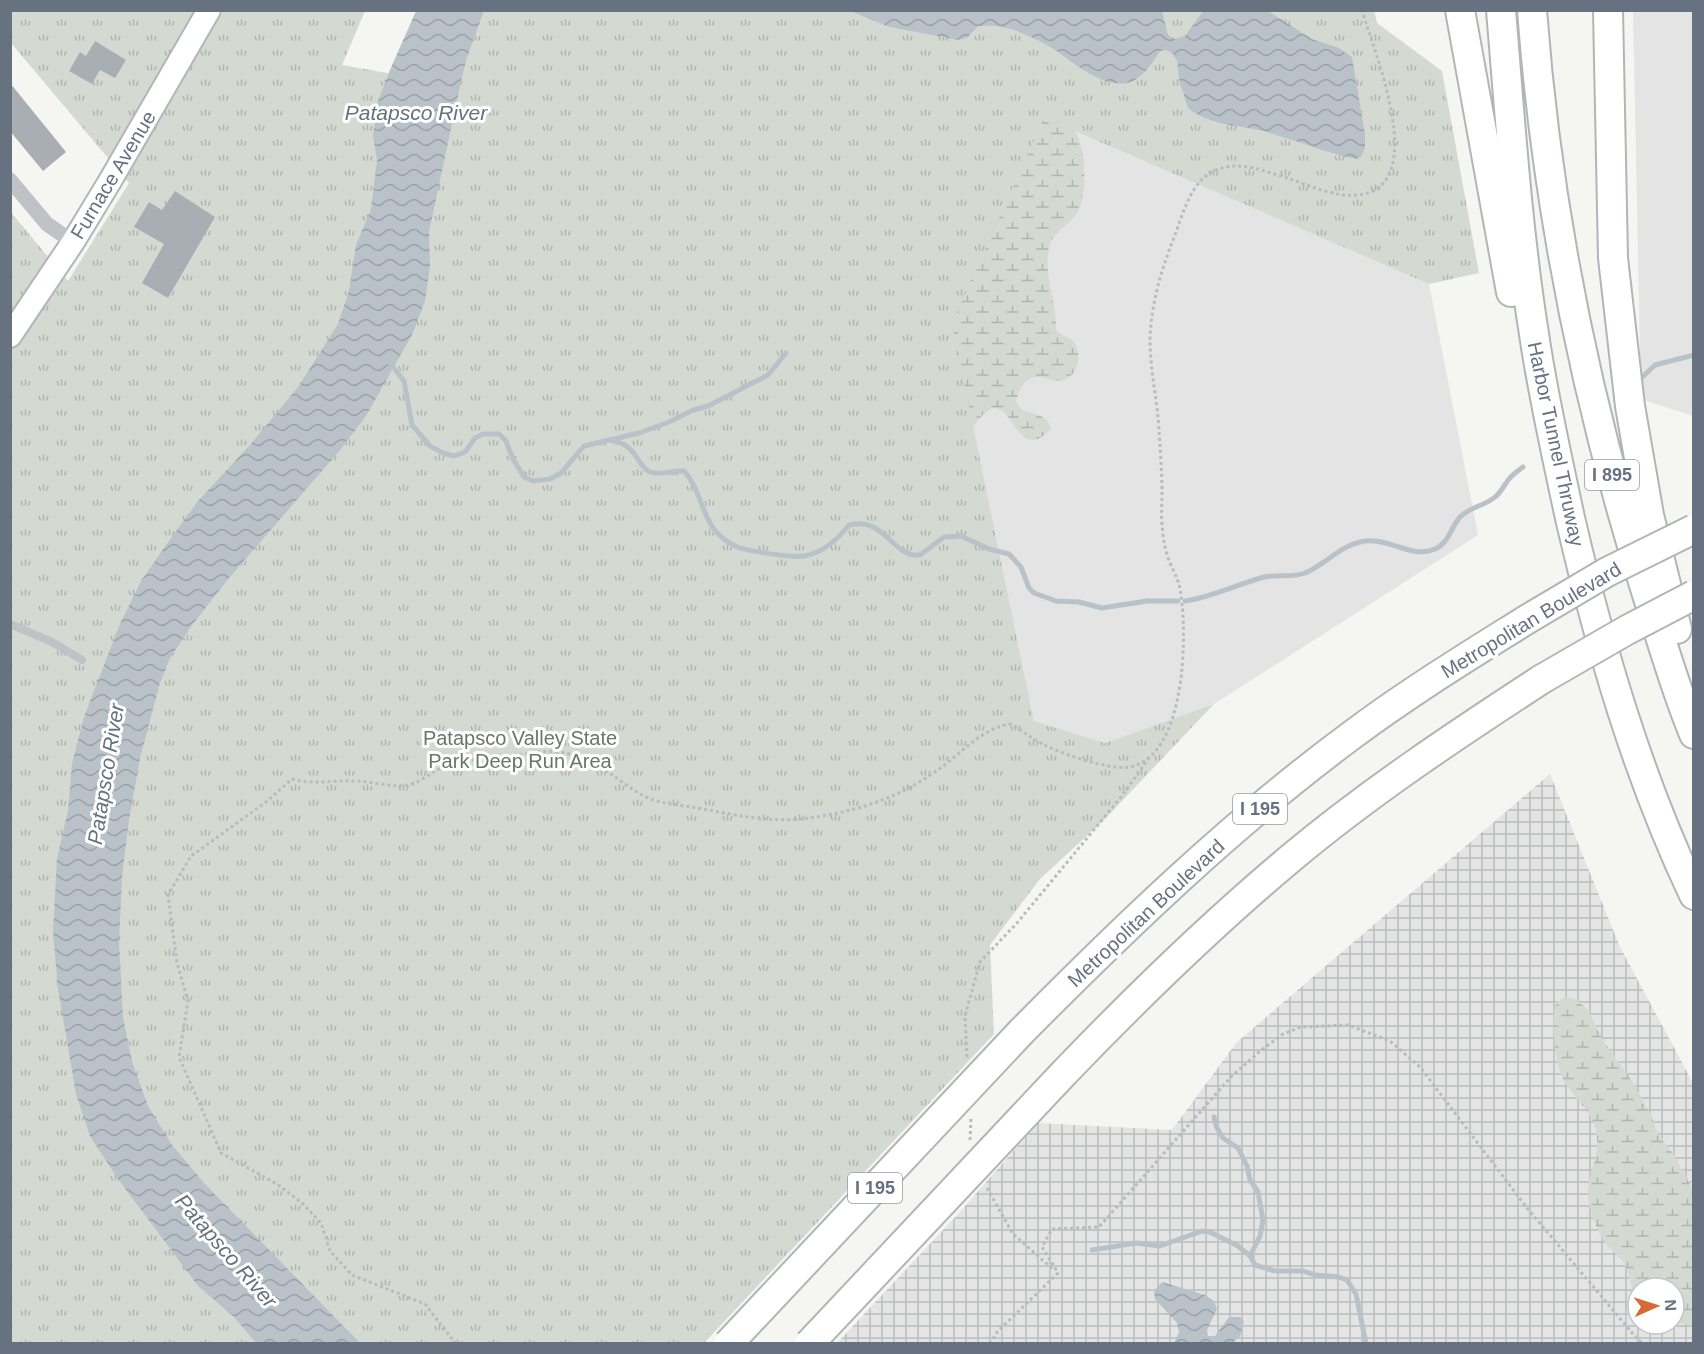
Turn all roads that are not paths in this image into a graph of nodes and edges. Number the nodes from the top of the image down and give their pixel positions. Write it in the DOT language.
graph roads {
  1 [pos="209,10"];
  2 [pos="1461,10"];
  3 [pos="1501,10"];
  4 [pos="1532,10"];
  5 [pos="1608,10"];
  6 [pos="10,180"];
  7 [pos="73,242"];
  8 [pos="10,336"];
  9 [pos="1544,396"];
  10 [pos="1694,528"];
  11 [pos="1694,595"];
  12 [pos="10,624"];
  13 [pos="82,660"];
  14 [pos="1694,683"];
  15 [pos="1694,734"];
  16 [pos="1694,896"];
  17 [pos="728,1344"];
  18 [pos="809,1344"];
  1 -- 7 [label="street, Furnace Avenue"];
  2 -- 9 [label="highway"];
  3 -- 9 [label="highway, Harbor Tunnel Thruway / I 895"];
  4 -- 15 [label="highway, I 895"];
  5 -- 14 [label="highway"];
  6 -- 7 [label="street"];
  7 -- 8 [label="street, Furnace Avenue"];
  9 -- 16 [label="highway, Harbor Tunnel Thruway / I 895"];
  10 -- 17 [label="highway, Metropolitan Boulevard / I 195, bridge"];
  11 -- 18 [label="highway, I 195, bridge"];
  12 -- 13 [label="lane"];
}
